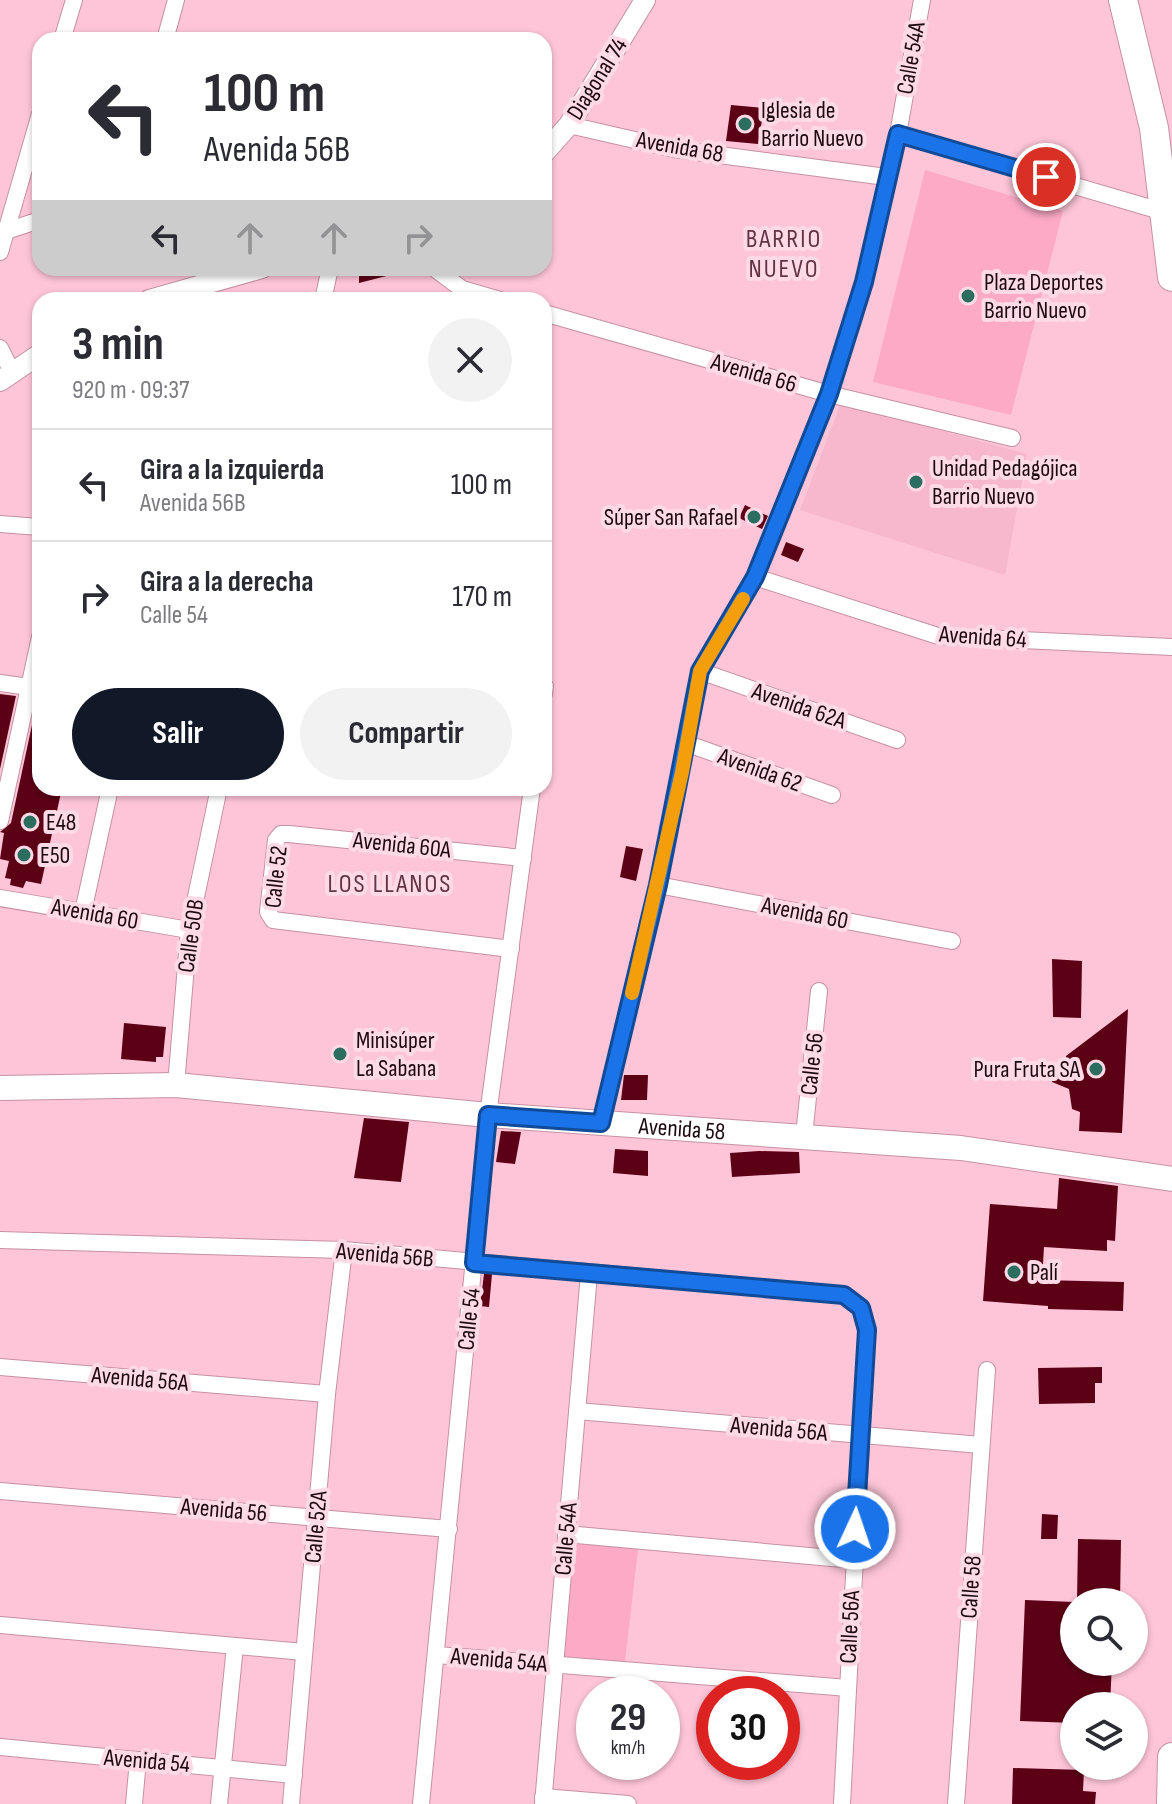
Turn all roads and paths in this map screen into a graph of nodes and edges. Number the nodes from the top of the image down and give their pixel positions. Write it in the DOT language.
graph roads {
  1 [pos="74,0"];
  2 [pos="176,0"];
  3 [pos="645,0"];
  4 [pos="922,0"];
  5 [pos="1123,0"];
  6 [pos="64,32"];
  7 [pos="167,32"];
  8 [pos="569,125"];
  9 [pos="898,134"];
  10 [pos="32,139"];
  11 [pos="552,144"];
  12 [pos="886,177"];
  13 [pos="1164,212"];
  14 [pos="32,223"];
  15 [pos="2,233"];
  16 [pos="0,252"];
  17 [pos="234,276"];
  18 [pos="445,276"];
  19 [pos="1172,277"];
  20 [pos="177,292"];
  21 [pos="472,292"];
  22 [pos="552,315"];
  23 [pos="0,348"];
  24 [pos="32,359"];
  25 [pos="6,377"];
  26 [pos="829,394"];
  27 [pos="1012,438"];
  28 [pos="0,524"];
  29 [pos="32,526"];
  30 [pos="755,577"];
  31 [pos="1172,647"];
  32 [pos="700,671"];
  33 [pos="32,673"];
  34 [pos="0,683"];
  35 [pos="29,687"];
  36 [pos="897,740"];
  37 [pos="688,744"];
  38 [pos="832,795"];
  39 [pos="108,796"];
  40 [pos="217,796"];
  41 [pos="531,796"];
  42 [pos="0,821"];
  43 [pos="281,834"];
  44 [pos="523,858"];
  45 [pos="658,885"];
  46 [pos="0,898"];
  47 [pos="83,912"];
  48 [pos="189,930"];
  49 [pos="952,941"];
  50 [pos="511,949"];
  51 [pos="819,991"];
  52 [pos="176,1085"];
  53 [pos="0,1088"];
  54 [pos="488,1115"];
  55 [pos="601,1123"];
  56 [pos="804,1136"];
  57 [pos="1172,1179"];
  58 [pos="0,1240"];
  59 [pos="344,1250"];
  60 [pos="474,1263"];
  61 [pos="589,1274"];
  62 [pos="861,1308"];
  63 [pos="0,1367"];
  64 [pos="987,1370"];
  65 [pos="327,1394"];
  66 [pos="577,1411"];
  67 [pos="860,1436"];
  68 [pos="981,1445"];
  69 [pos="0,1491"];
  70 [pos="316,1518"];
  71 [pos="449,1529"];
  72 [pos="566,1534"];
  73 [pos="854,1560"];
  74 [pos="0,1625"];
  75 [pos="235,1646"];
  76 [pos="304,1652"];
  77 [pos="437,1655"];
  78 [pos="555,1665"];
  79 [pos="848,1688"];
  80 [pos="0,1747"];
  81 [pos="1172,1757"];
  82 [pos="138,1760"];
  83 [pos="222,1768"];
  84 [pos="294,1775"];
  85 [pos="543,1800"];
  86 [pos="134,1804"];
  87 [pos="219,1804"];
  88 [pos="291,1804"];
  89 [pos="421,1804"];
  90 [pos="628,1804"];
  91 [pos="842,1804"];
  92 [pos="956,1804"];
  93 [pos="1171,1804"];
  1 -- 6 [label="street"];
  2 -- 7 [label="street"];
  3 -- 8 [label="street, Diagonal 74"];
  4 -- 9 [label="street, Calle 54A"];
  5 -- 13 [label="highway"];
  8 -- 11 [label="street, Diagonal 74"];
  8 -- 12 [label="street, Avenida 68"];
  9 -- 12 [label="street, Calle 54A"];
  9 -- 13 [label="street"];
  10 -- 15 [label="street"];
  12 -- 26 [label="street, Calle 54A"];
  13 -- 19 [label="highway"];
  14 -- 15 [label="street"];
  15 -- 16 [label="street"];
  17 -- 20 [label="street"];
  18 -- 21 [label="street"];
  22 -- 26 [label="street, Avenida 66"];
  23 -- 25 [label="street"];
  24 -- 25 [label="street"];
  26 -- 27 [label="street, Avenida 66"];
  26 -- 30 [label="street, Calle 54A"];
  28 -- 29 [label="street"];
  30 -- 31 [label="street, Avenida 64"];
  30 -- 32 [label="street, Calle 54A"];
  32 -- 36 [label="street, Avenida 62A"];
  32 -- 37 [label="street, Calle 54A"];
  33 -- 35 [label="street"];
  34 -- 35 [label="street"];
  35 -- 42 [label="street"];
  37 -- 38 [label="street, Avenida 62"];
  37 -- 45 [label="street, Calle 54A"];
  39 -- 47 [label="street"];
  40 -- 48 [label="street, Calle 50B"];
  41 -- 44 [label="street, Calle 54"];
  43 -- 44 [label="street, Avenida 60A"];
  43 -- 50 [label="street, Calle 52"];
  44 -- 50 [label="street, Calle 54"];
  45 -- 49 [label="street, Avenida 60"];
  45 -- 55 [label="street, Calle 54A"];
  46 -- 47 [label="street, Avenida 60"];
  47 -- 48 [label="street, Avenida 60"];
  48 -- 52 [label="street, Calle 50B"];
  50 -- 54 [label="street, Calle 54"];
  51 -- 56 [label="street, Calle 56"];
  52 -- 53 [label="main road, Avenida 58"];
  52 -- 54 [label="main road, Avenida 58"];
  54 -- 55 [label="main road, Avenida 58"];
  54 -- 60 [label="street, Calle 54"];
  55 -- 56 [label="main road, Avenida 58"];
  56 -- 57 [label="main road, Avenida 58"];
  58 -- 59 [label="street, Avenida 56B"];
  59 -- 60 [label="street, Avenida 56B"];
  59 -- 65 [label="street, Calle 52A"];
  60 -- 61 [label="street, Avenida 56B"];
  60 -- 71 [label="street, Calle 54"];
  61 -- 62 [label="street, Avenida 56B"];
  61 -- 66 [label="street, Calle 54A"];
  62 -- 67 [label="street, Calle 56A"];
  63 -- 65 [label="street, Avenida 56A"];
  64 -- 68 [label="street, Calle 58"];
  65 -- 70 [label="street, Calle 52A"];
  66 -- 67 [label="street, Avenida 56A"];
  66 -- 72 [label="street, Calle 54A"];
  67 -- 68 [label="street, Avenida 56A"];
  67 -- 73 [label="street, Calle 56A"];
  68 -- 92 [label="street, Calle 58"];
  69 -- 70 [label="street, Avenida 56"];
  70 -- 71 [label="street, Avenida 56"];
  70 -- 76 [label="street, Calle 52A"];
  71 -- 77 [label="street, Calle 54"];
  72 -- 73 [label="street"];
  72 -- 78 [label="street, Calle 54A"];
  73 -- 79 [label="street, Calle 56A"];
  74 -- 75 [label="street"];
  75 -- 76 [label="street"];
  75 -- 83 [label="street"];
  76 -- 84 [label="street, Calle 52A"];
  77 -- 78 [label="street, Avenida 54A"];
  77 -- 89 [label="street, Calle 54"];
  78 -- 79 [label="street, Avenida 54A"];
  78 -- 85 [label="street, Calle 54A"];
  79 -- 91 [label="street, Calle 56A"];
  80 -- 82 [label="street, Avenida 54"];
  81 -- 93 [label="highway"];
  82 -- 83 [label="street, Avenida 54"];
  82 -- 86 [label="street"];
  83 -- 84 [label="street, Avenida 54"];
  83 -- 87 [label="street"];
  84 -- 88 [label="street, Calle 52A"];
  85 -- 90 [label="street"];
}
